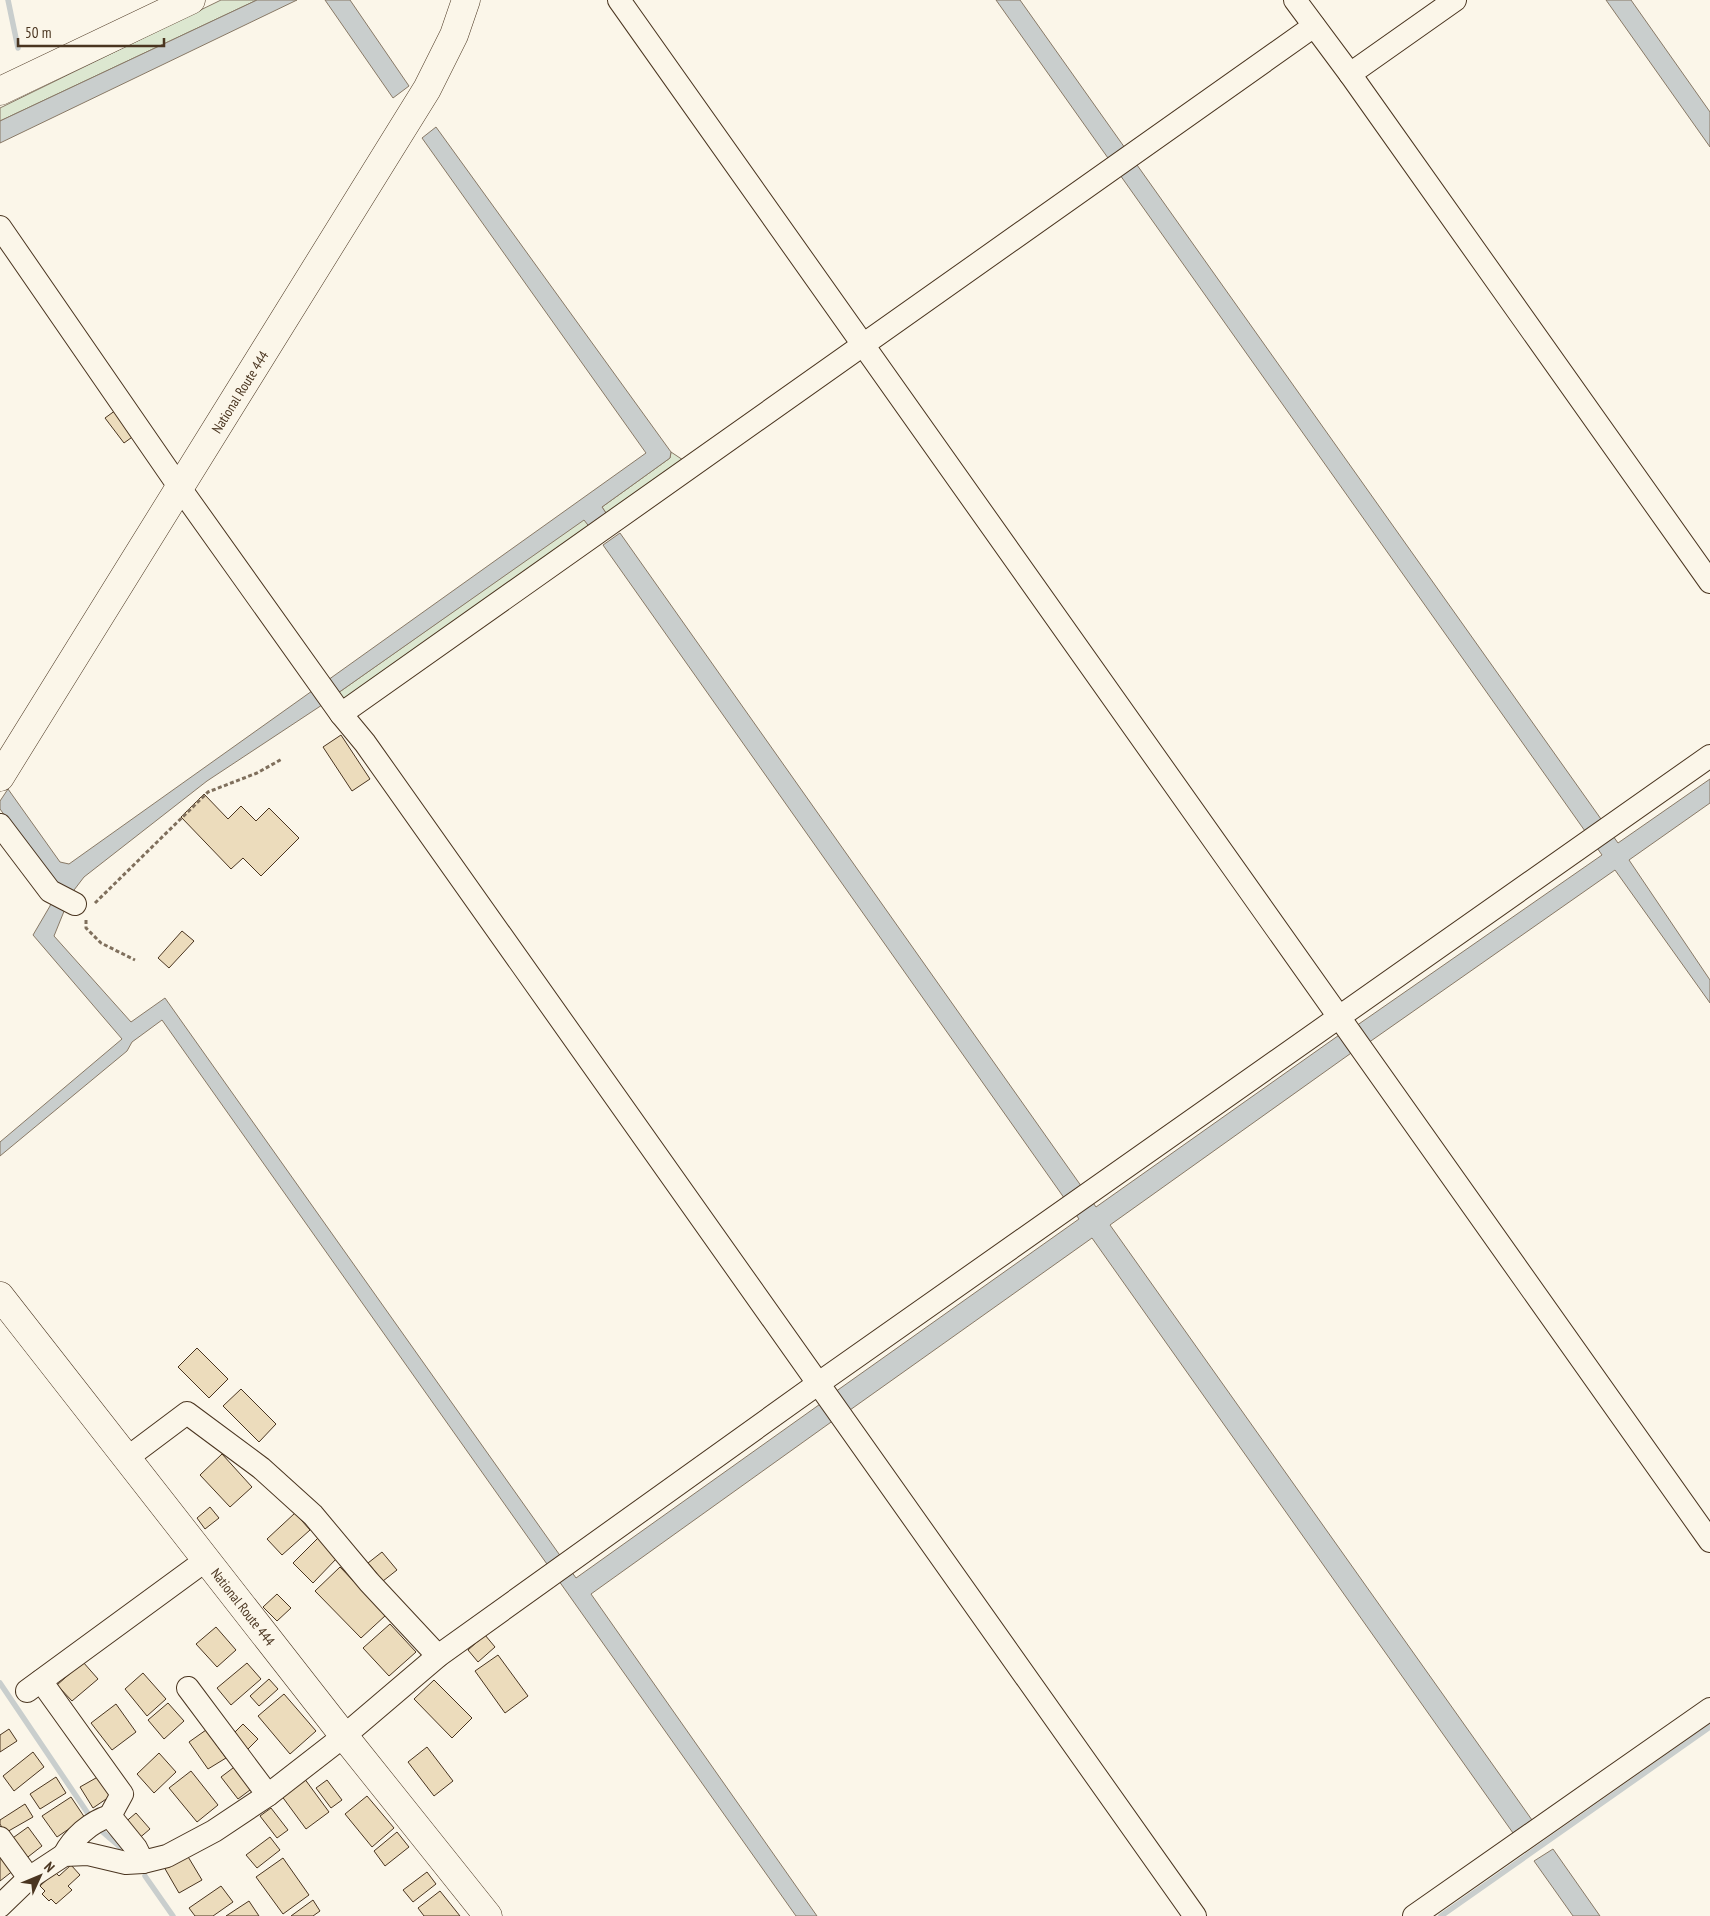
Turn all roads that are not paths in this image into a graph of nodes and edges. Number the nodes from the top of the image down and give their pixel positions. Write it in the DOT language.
graph roads {
  1 [pos="191,0"];
  2 [pos="466,0"];
  3 [pos="620,0"];
  4 [pos="1295,0"];
  5 [pos="1455,0"];
  6 [pos="1314,26"];
  7 [pos="1350,74"];
  8 [pos="0,91"];
  9 [pos="0,226"];
  10 [pos="863,345"];
  11 [pos="180,488"];
  12 [pos="1710,582"];
  13 [pos="340,714"];
  14 [pos="1710,756"];
  15 [pos="0,777"];
  16 [pos="0,826"];
  17 [pos="80,908"];
  18 [pos="1339,1017"];
  19 [pos="0,1296"];
  20 [pos="819,1383"];
  21 [pos="127,1458"];
  22 [pos="1710,1541"];
  23 [pos="206,1560"];
  24 [pos="438,1656"];
  25 [pos="188,1688"];
  26 [pos="1710,1709"];
  27 [pos="344,1736"];
  28 [pos="268,1795"];
  29 [pos="99,1821"];
  30 [pos="0,1838"];
  31 [pos="64,1856"];
  32 [pos="143,1862"];
  33 [pos="29,1878"];
  34 [pos="0,1906"];
  35 [pos="488,1916"];
  36 [pos="1195,1916"];
  37 [pos="1414,1916"];
  1 -- 8 [label="main road"];
  2 -- 11 [label="main road, National Route 444"];
  3 -- 10 [label="street"];
  4 -- 6 [label="street"];
  5 -- 7 [label="street"];
  6 -- 7 [label="street"];
  6 -- 10 [label="street"];
  7 -- 12 [label="street"];
  9 -- 11 [label="street"];
  10 -- 13 [label="street"];
  10 -- 18 [label="street"];
  11 -- 13 [label="street"];
  11 -- 15 [label="main road, National Route 444"];
  13 -- 20 [label="street"];
  14 -- 18 [label="street"];
  16 -- 17 [label="street"];
  18 -- 20 [label="street"];
  18 -- 22 [label="street"];
  19 -- 21 [label="main road, National Route 444"];
  20 -- 24 [label="street"];
  20 -- 36 [label="street"];
  21 -- 23 [label="main road, National Route 444"];
  21 -- 24 [label="street"];
  23 -- 27 [label="main road, National Route 444"];
  23 -- 29 [label="street"];
  24 -- 27 [label="street"];
  25 -- 28 [label="street"];
  26 -- 37 [label="street"];
  27 -- 28 [label="street"];
  27 -- 35 [label="main road, National Route 444"];
  28 -- 32 [label="street"];
  29 -- 31 [label="street"];
  29 -- 32 [label="street"];
  30 -- 33 [label="street"];
  31 -- 32 [label="street"];
  31 -- 33 [label="street"];
  33 -- 34 [label="street"];
}
